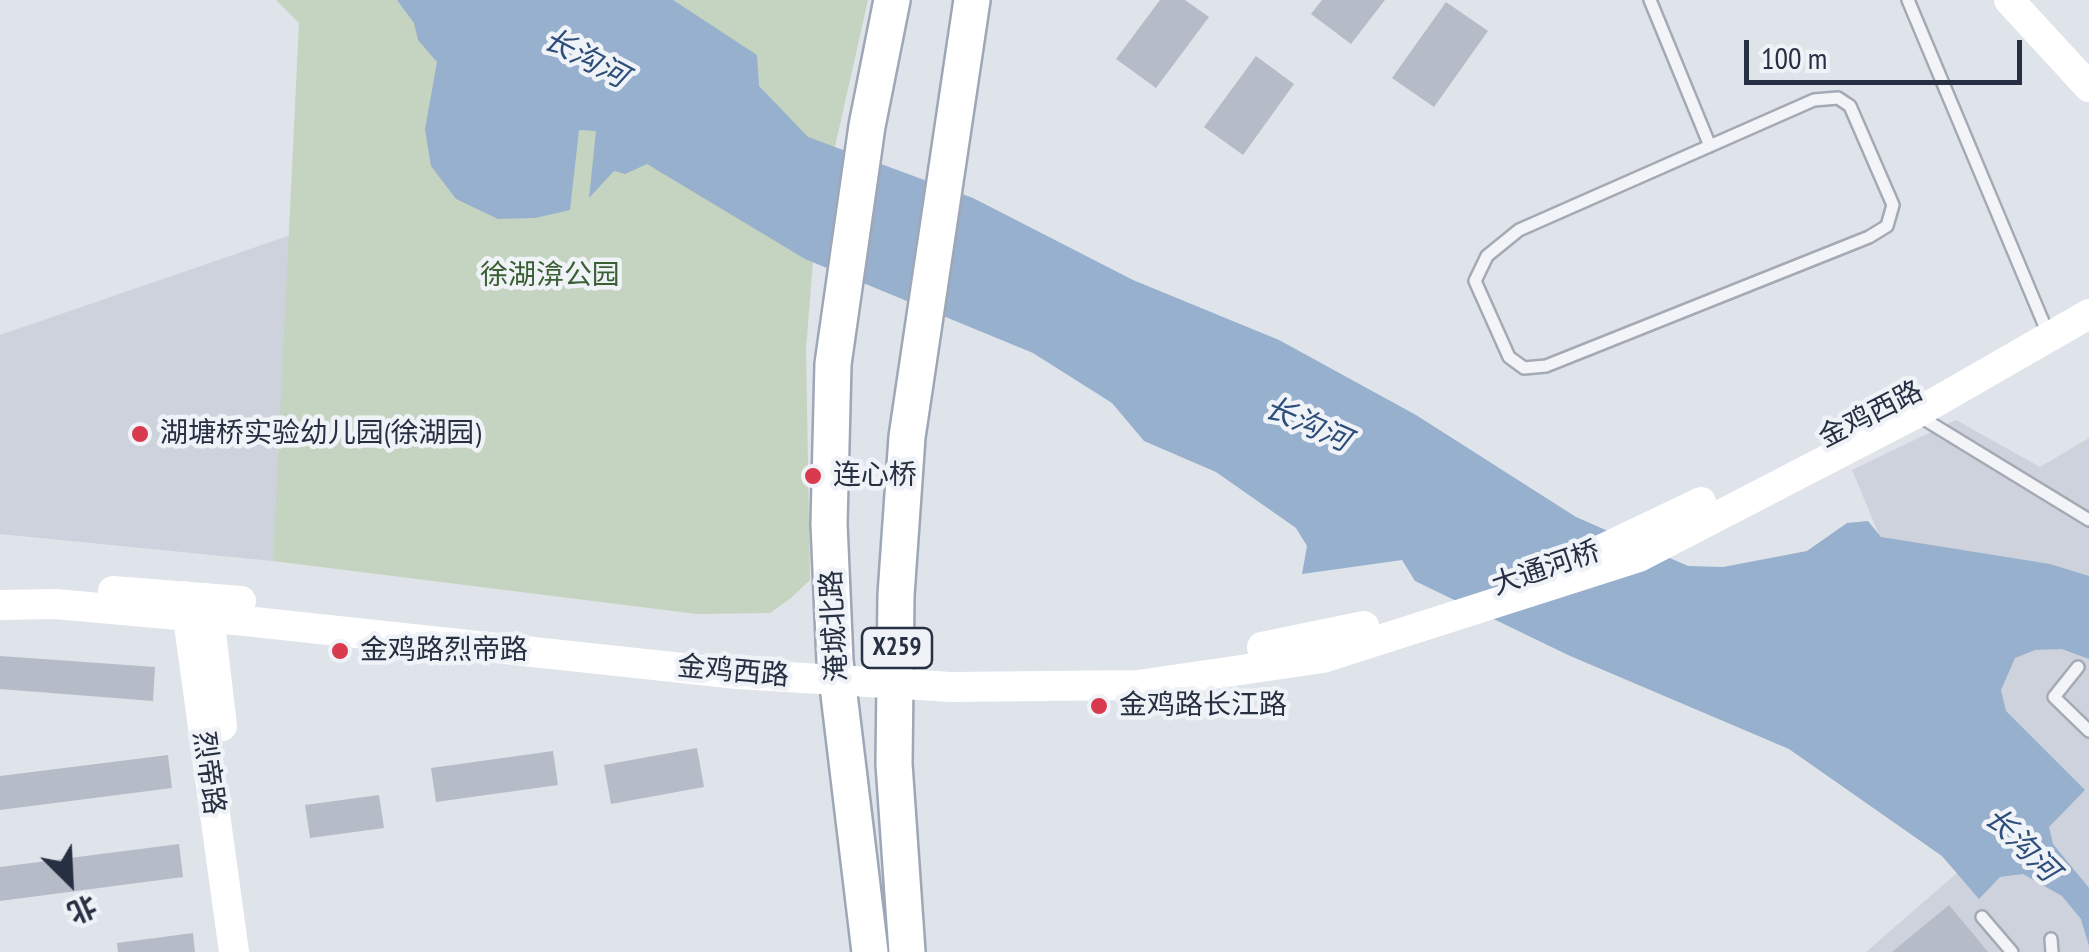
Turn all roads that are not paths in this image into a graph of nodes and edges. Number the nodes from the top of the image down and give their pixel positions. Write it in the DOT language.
graph roads {
  1 [pos="892,0"];
  2 [pos="972,0"];
  3 [pos="1650,0"];
  4 [pos="1908,0"];
  5 [pos="2009,0"];
  6 [pos="2037,0"];
  7 [pos="2089,56"];
  8 [pos="2089,86"];
  9 [pos="1710,146"];
  10 [pos="2089,296"];
  11 [pos="2089,314"];
  12 [pos="2046,330"];
  13 [pos="1915,414"];
  14 [pos="2089,520"];
  15 [pos="1659,536"];
  16 [pos="0,588"];
  17 [pos="0,606"];
  18 [pos="197,606"];
  19 [pos="1451,611"];
  20 [pos="2078,667"];
  21 [pos="836,670"];
  22 [pos="897,675"];
  23 [pos="2089,731"];
  24 [pos="1982,917"];
  25 [pos="234,952"];
  26 [pos="253,952"];
  27 [pos="870,952"];
  28 [pos="911,952"];
  29 [pos="2012,952"];
  1 -- 21 [label="main road, 淹城北路 / X259"];
  2 -- 22 [label="main road, X259"];
  3 -- 9 [label="lane"];
  4 -- 12 [label="lane"];
  5 -- 8 [label="street"];
  6 -- 7 [label="street"];
  9 -- 9 [label="lane"];
  10 -- 12 [label="street, 金鸡西路"];
  11 -- 12 [label="street, 金鸡西路"];
  12 -- 13 [label="street, 金鸡西路"];
  12 -- 15 [label="street, 金鸡西路"];
  13 -- 14 [label="lane"];
  13 -- 15 [label="street, 金鸡西路"];
  15 -- 19 [label="street, 大通河桥"];
  16 -- 18 [label="street, 金鸡西路"];
  17 -- 18 [label="street, 金鸡西路"];
  18 -- 21 [label="street, 金鸡西路"];
  18 -- 25 [label="street, 烈帝路"];
  18 -- 26 [label="street, 烈帝路"];
  19 -- 22 [label="street, 金鸡西路"];
  20 -- 23 [label="lane"];
  21 -- 22 [label="street, 金鸡西路"];
  21 -- 27 [label="main road, 淹城北路 / X259"];
  22 -- 28 [label="main road, X259"];
  24 -- 29 [label="lane"];
}
